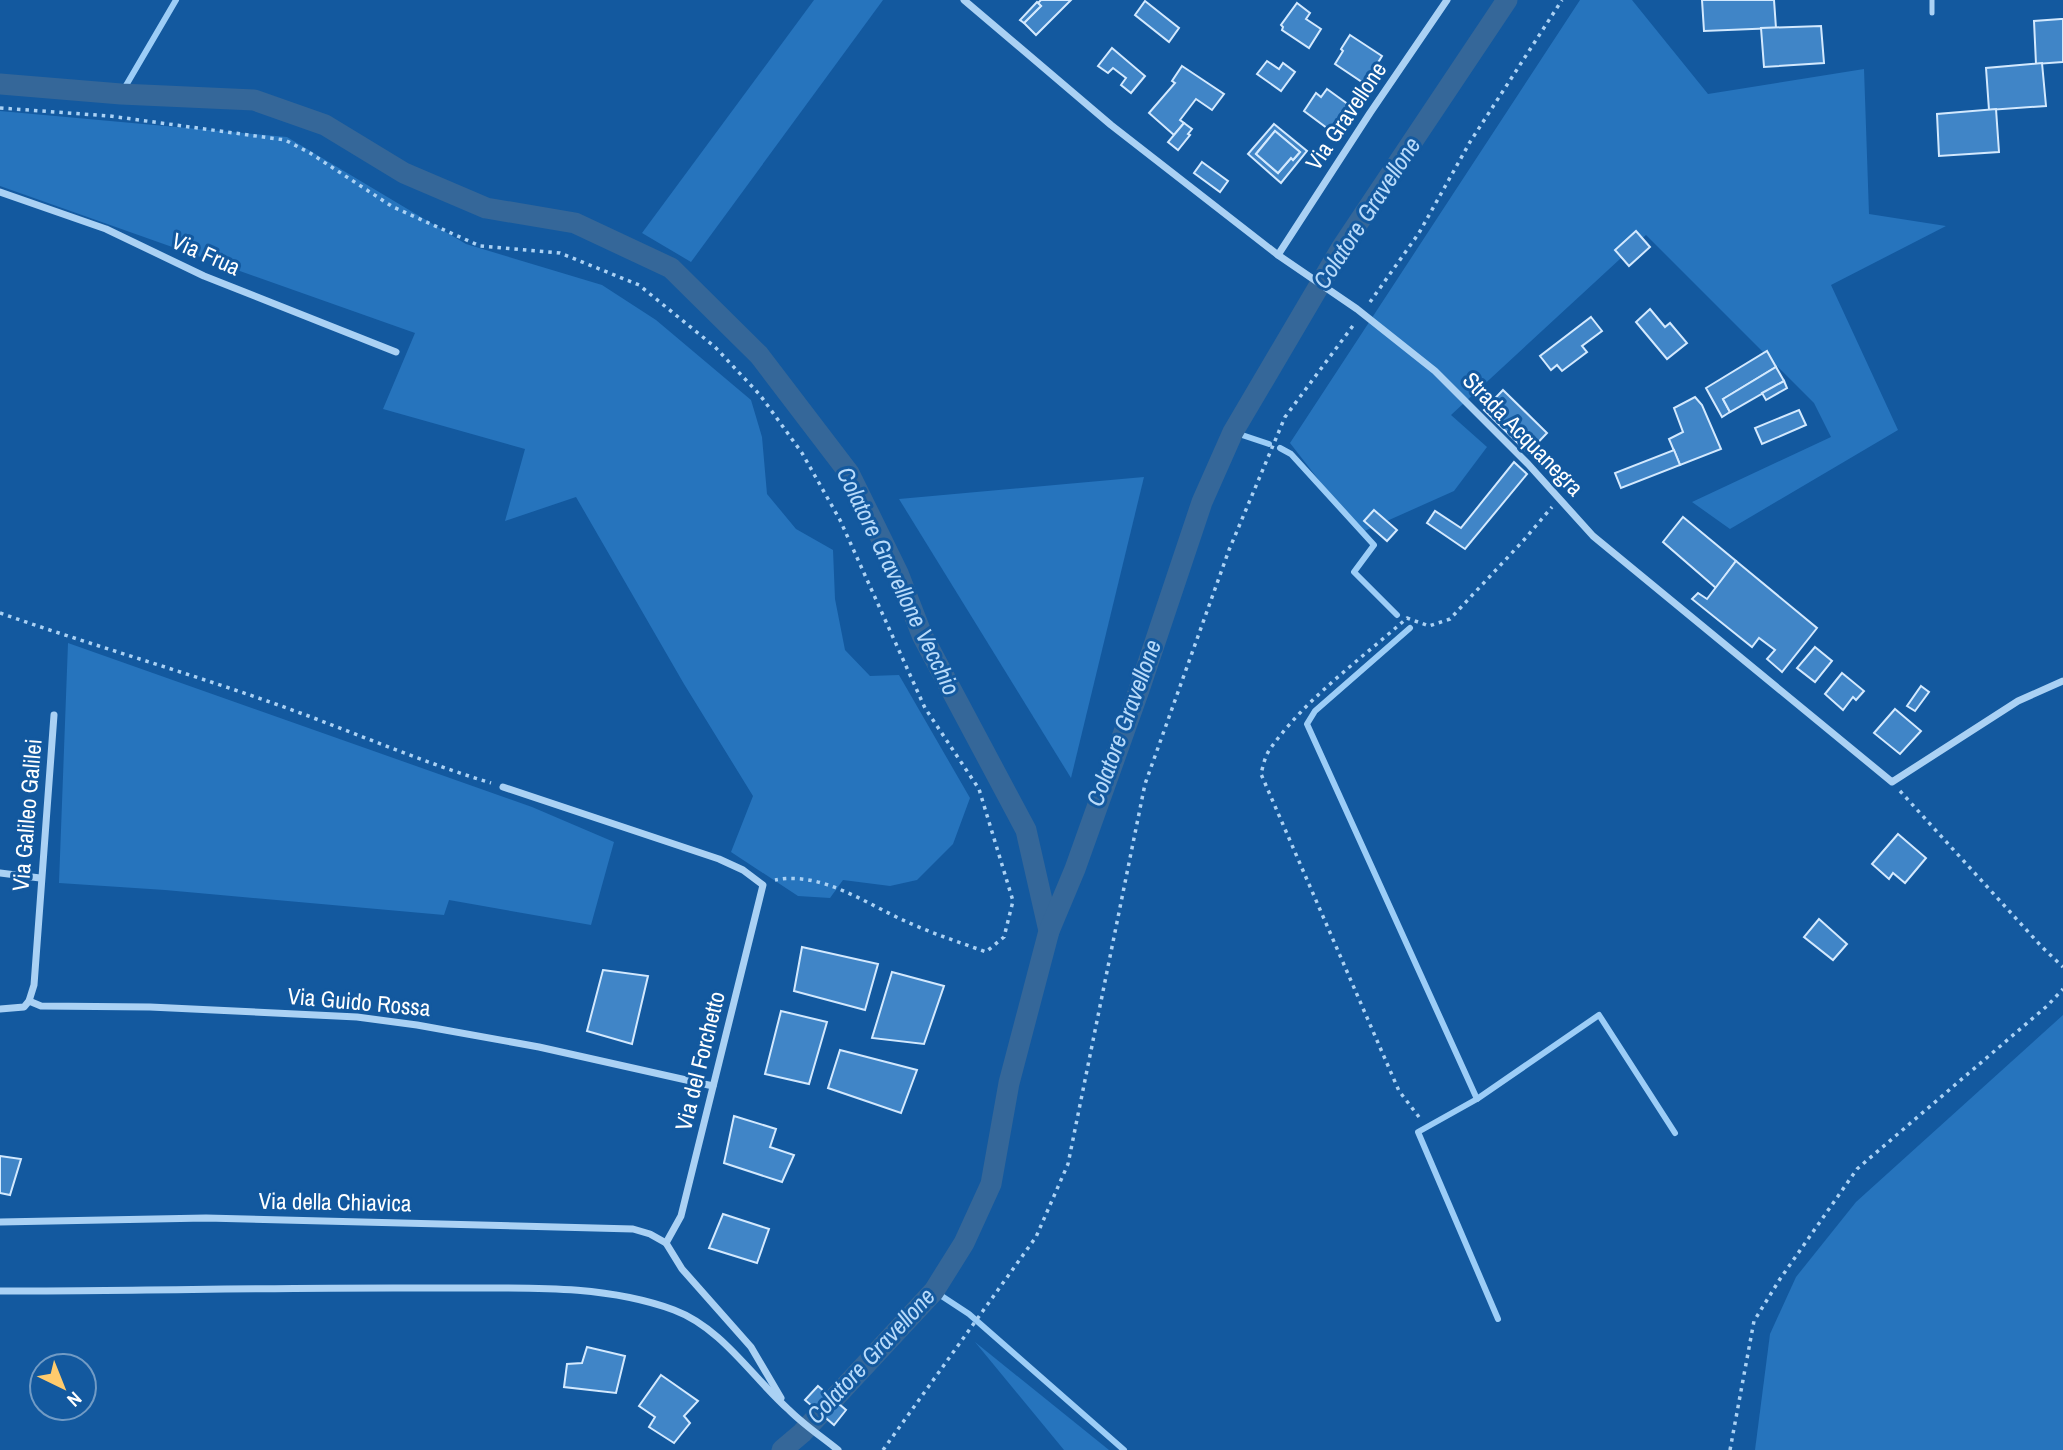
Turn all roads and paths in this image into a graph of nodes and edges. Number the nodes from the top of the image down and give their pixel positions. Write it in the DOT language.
graph roads {
  1 [pos="964,0"];
  2 [pos="1447,0"];
  3 [pos="1562,0"];
  4 [pos="1932,0"];
  5 [pos="1932,13"];
  6 [pos="0,108"];
  7 [pos="0,192"];
  8 [pos="1278,255"];
  9 [pos="1359,312"];
  10 [pos="396,352"];
  11 [pos="1559,498"];
  12 [pos="0,613"];
  13 [pos="2063,681"];
  14 [pos="54,715"];
  15 [pos="1892,782"];
  16 [pos="503,787"];
  17 [pos="0,873"];
  18 [pos="40,878"];
  19 [pos="763,885"];
  20 [pos="2063,967"];
  21 [pos="2063,989"];
  22 [pos="29,1001"];
  23 [pos="0,1009"];
  24 [pos="713,1086"];
  25 [pos="1419,1116"];
  26 [pos="0,1222"];
  27 [pos="666,1243"];
  28 [pos="0,1291"];
  29 [pos="789,1411"];
  30 [pos="838,1450"];
  31 [pos="883,1450"];
  32 [pos="1730,1450"];
  1 -- 8 [label="street, Strada Acquanegra"];
  2 -- 8 [label="street, Via Gravellone"];
  3 -- 9 [label="path"];
  4 -- 5 [label="lane"];
  6 -- 19 [label="path"];
  7 -- 10 [label="street, Via Frua"];
  8 -- 9 [label="street, Strada Acquanegra"];
  9 -- 11 [label="street, Strada Acquanegra"];
  9 -- 31 [label="path"];
  11 -- 15 [label="street, Strada Acquanegra"];
  11 -- 25 [label="path"];
  12 -- 16 [label="path"];
  13 -- 15 [label="street"];
  14 -- 18 [label="street, Via Galileo Galilei"];
  15 -- 20 [label="path"];
  16 -- 19 [label="street"];
  17 -- 18 [label="street"];
  18 -- 22 [label="street, Via Galileo Galilei"];
  19 -- 24 [label="street, Via del Forchetto"];
  21 -- 32 [label="path"];
  22 -- 23 [label="street, Via Guido Rossa"];
  22 -- 24 [label="street, Via Guido Rossa"];
  24 -- 27 [label="street, Via del Forchetto"];
  26 -- 27 [label="street, Via della Chiavica"];
  27 -- 29 [label="street"];
  28 -- 29 [label="street"];
  29 -- 30 [label="street"];
}
